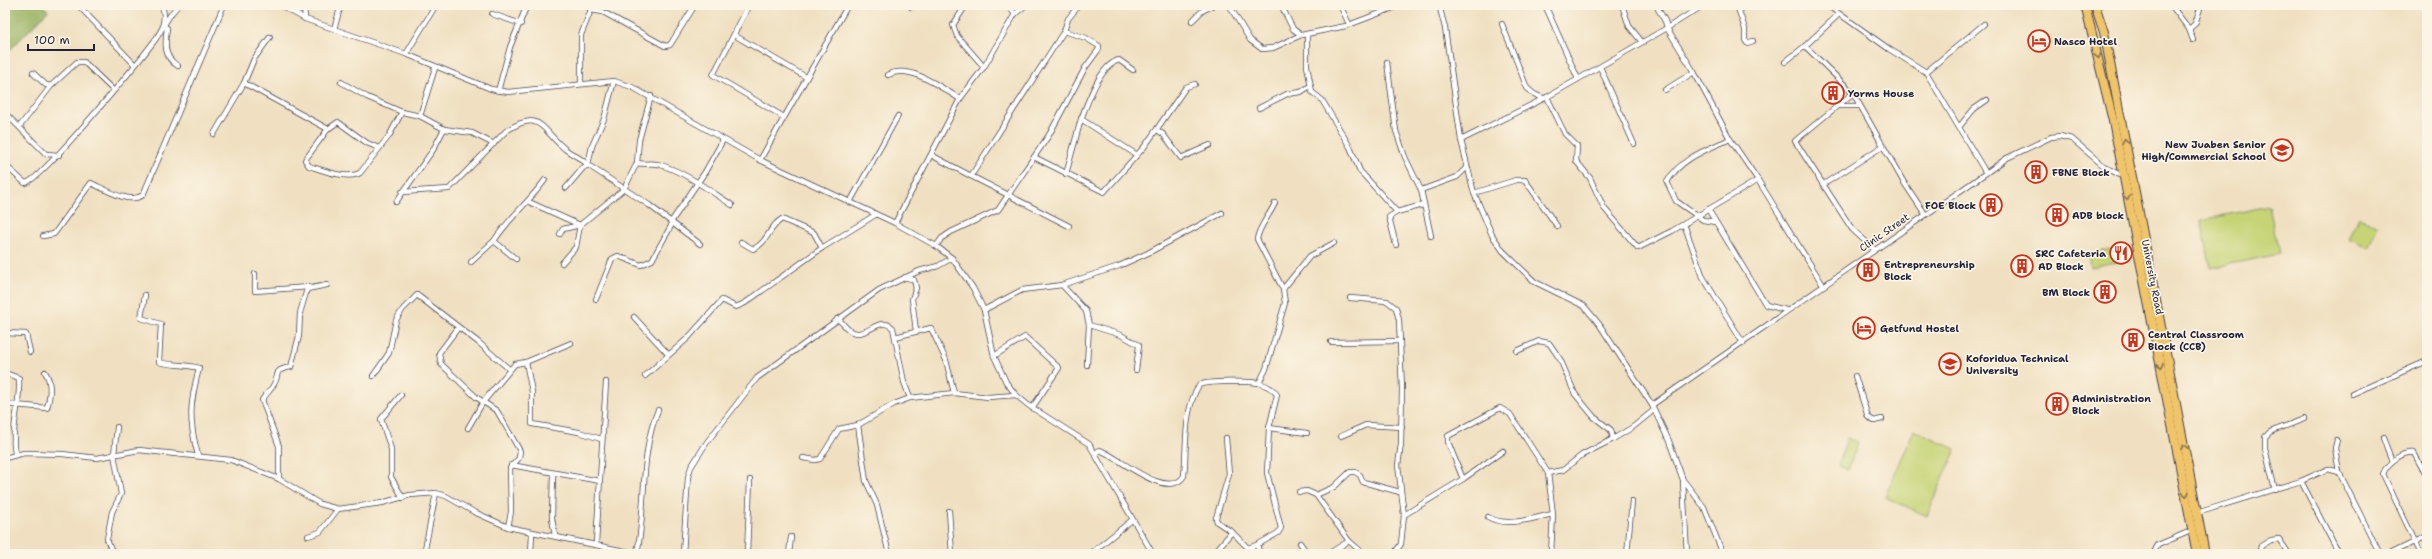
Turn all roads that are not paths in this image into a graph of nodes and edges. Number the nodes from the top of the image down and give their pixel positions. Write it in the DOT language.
graph roads {
  1 [pos="78,5"];
  2 [pos="162,5"];
  3 [pos="179,5"];
  4 [pos="224,5"];
  5 [pos="280,5"];
  6 [pos="304,5"];
  7 [pos="342,5"];
  8 [pos="436,5"];
  9 [pos="527,5"];
  10 [pos="586,5"];
  11 [pos="750,5"];
  12 [pos="848,5"];
  13 [pos="966,5"];
  14 [pos="1007,5"];
  15 [pos="1026,5"];
  16 [pos="1079,5"];
  17 [pos="1214,5"];
  18 [pos="1229,5"];
  19 [pos="1281,5"];
  20 [pos="1340,5"];
  21 [pos="1383,5"];
  22 [pos="1401,5"];
  23 [pos="1439,5"];
  24 [pos="1545,5"];
  25 [pos="1622,5"];
  26 [pos="1662,5"];
  27 [pos="1704,5"];
  28 [pos="1737,5"];
  29 [pos="2086,5"];
  30 [pos="2095,5"];
  31 [pos="2171,5"];
  32 [pos="2201,5"];
  33 [pos="692,6"];
  34 [pos="1829,6"];
  35 [pos="591,10"];
  36 [pos="1387,11"];
  37 [pos="492,14"];
  38 [pos="1015,14"];
  39 [pos="1839,14"];
  40 [pos="305,19"];
  41 [pos="1192,21"];
  42 [pos="521,24"];
  43 [pos="1349,24"];
  44 [pos="1502,24"];
  45 [pos="1984,24"];
  46 [pos="163,26"];
  47 [pos="1667,28"];
  48 [pos="334,29"];
  49 [pos="2189,29"];
  50 [pos="1064,31"];
  51 [pos="734,35"];
  52 [pos="1304,35"];
  53 [pos="270,38"];
  54 [pos="2193,40"];
  55 [pos="1753,41"];
  56 [pos="1642,42"];
  57 [pos="1805,46"];
  58 [pos="406,54"];
  59 [pos="1387,62"];
  60 [pos="1785,62"];
  61 [pos="135,65"];
  62 [pos="178,66"];
  63 [pos="984,67"];
  64 [pos="1600,67"];
  65 [pos="435,68"];
  66 [pos="1133,70"];
  67 [pos="1694,72"];
  68 [pos="1926,72"];
  69 [pos="33,73"];
  70 [pos="888,75"];
  71 [pos="806,77"];
  72 [pos="1578,79"];
  73 [pos="614,81"];
  74 [pos="341,82"];
  75 [pos="244,83"];
  76 [pos="581,83"];
  77 [pos="1195,84"];
  78 [pos="52,86"];
  79 [pos="1310,86"];
  80 [pos="113,90"];
  81 [pos="498,90"];
  82 [pos="1665,90"];
  83 [pos="1853,93"];
  84 [pos="651,96"];
  85 [pos="1545,97"];
  86 [pos="960,99"];
  87 [pos="1987,100"];
  88 [pos="1839,106"];
  89 [pos="1859,106"];
  90 [pos="1259,108"];
  91 [pos="402,112"];
  92 [pos="5,113"];
  93 [pos="420,116"];
  94 [pos="898,116"];
  95 [pos="784,118"];
  96 [pos="1081,119"];
  97 [pos="20,126"];
  98 [pos="1959,127"];
  99 [pos="444,128"];
  100 [pos="328,129"];
  101 [pos="1156,130"];
  102 [pos="214,134"];
  103 [pos="1730,139"];
  104 [pos="723,140"];
  105 [pos="1461,140"];
  106 [pos="494,144"];
  107 [pos="1634,144"];
  108 [pos="1210,145"];
  109 [pos="1883,146"];
  110 [pos="380,148"];
  111 [pos="58,155"];
  112 [pos="932,155"];
  113 [pos="1137,155"];
  114 [pos="1034,157"];
  115 [pos="760,160"];
  116 [pos="636,163"];
  117 [pos="5,165"];
  118 [pos="588,165"];
  119 [pos="1467,167"];
  120 [pos="1986,172"];
  121 [pos="1066,174"];
  122 [pos="971,176"];
  123 [pos="2123,177"];
  124 [pos="545,180"];
  125 [pos="1758,180"];
  126 [pos="2133,181"];
  127 [pos="698,182"];
  128 [pos="1824,184"];
  129 [pos="566,188"];
  130 [pos="624,189"];
  131 [pos="1421,190"];
  132 [pos="402,192"];
  133 [pos="1474,193"];
  134 [pos="1008,194"];
  135 [pos="396,202"];
  136 [pos="529,202"];
  137 [pos="850,202"];
  138 [pos="1274,203"];
  139 [pos="732,205"];
  140 [pos="1423,205"];
  141 [pos="1708,209"];
  142 [pos="1397,212"];
  143 [pos="1222,213"];
  144 [pos="1925,214"];
  145 [pos="875,215"];
  146 [pos="1698,215"];
  147 [pos="671,222"];
  148 [pos="1715,222"];
  149 [pos="895,224"];
  150 [pos="1684,224"];
  151 [pos="580,225"];
  152 [pos="1069,226"];
  153 [pos="1557,226"];
  154 [pos="560,234"];
  155 [pos="43,236"];
  156 [pos="1431,236"];
  157 [pos="494,241"];
  158 [pos="741,242"];
  159 [pos="1334,243"];
  160 [pos="700,244"];
  161 [pos="1396,245"];
  162 [pos="936,246"];
  163 [pos="822,248"];
  164 [pos="1875,250"];
  165 [pos="952,258"];
  166 [pos="516,259"];
  167 [pos="471,262"];
  168 [pos="562,263"];
  169 [pos="255,274"];
  170 [pos="905,277"];
  171 [pos="327,285"];
  172 [pos="1062,285"];
  173 [pos="1823,285"];
  174 [pos="309,287"];
  175 [pos="1283,289"];
  176 [pos="145,295"];
  177 [pos="1350,298"];
  178 [pos="596,299"];
  179 [pos="984,310"];
  180 [pos="1786,310"];
  181 [pos="634,317"];
  182 [pos="837,319"];
  183 [pos="1089,325"];
  184 [pos="458,328"];
  185 [pos="916,331"];
  186 [pos="5,333"];
  187 [pos="895,337"];
  188 [pos="1400,341"];
  189 [pos="1331,342"];
  190 [pos="571,343"];
  191 [pos="1743,343"];
  192 [pos="1517,351"];
  193 [pos="30,352"];
  194 [pos="668,354"];
  195 [pos="994,356"];
  196 [pos="2427,361"];
  197 [pos="526,362"];
  198 [pos="1087,365"];
  199 [pos="508,369"];
  200 [pos="1136,370"];
  201 [pos="45,372"];
  202 [pos="5,373"];
  203 [pos="373,376"];
  204 [pos="645,376"];
  205 [pos="1855,376"];
  206 [pos="606,382"];
  207 [pos="1259,383"];
  208 [pos="954,393"];
  209 [pos="2352,394"];
  210 [pos="401,395"];
  211 [pos="1016,395"];
  212 [pos="910,398"];
  213 [pos="483,402"];
  214 [pos="5,404"];
  215 [pos="18,406"];
  216 [pos="1653,407"];
  217 [pos="1032,408"];
  218 [pos="658,410"];
  219 [pos="1882,419"];
  220 [pos="2304,419"];
  221 [pos="858,425"];
  222 [pos="117,427"];
  223 [pos="1402,427"];
  224 [pos="468,428"];
  225 [pos="1269,428"];
  226 [pos="1307,433"];
  227 [pos="1341,436"];
  228 [pos="1226,438"];
  229 [pos="2383,438"];
  230 [pos="601,439"];
  231 [pos="1613,440"];
  232 [pos="2337,440"];
  233 [pos="1503,451"];
  234 [pos="1095,453"];
  235 [pos="15,454"];
  236 [pos="114,454"];
  237 [pos="198,455"];
  238 [pos="5,458"];
  239 [pos="803,458"];
  240 [pos="2392,461"];
  241 [pos="511,465"];
  242 [pos="2339,472"];
  243 [pos="553,473"];
  244 [pos="1548,473"];
  245 [pos="2427,477"];
  246 [pos="279,479"];
  247 [pos="1463,479"];
  248 [pos="750,480"];
  249 [pos="1683,480"];
  250 [pos="600,481"];
  251 [pos="2301,481"];
  252 [pos="2275,490"];
  253 [pos="1299,492"];
  254 [pos="1400,492"];
  255 [pos="436,493"];
  256 [pos="1316,495"];
  257 [pos="403,498"];
  258 [pos="1632,501"];
  259 [pos="338,509"];
  260 [pos="949,511"];
  261 [pos="2197,513"];
  262 [pos="1553,514"];
  263 [pos="1404,515"];
  264 [pos="1488,517"];
  265 [pos="1132,520"];
  266 [pos="508,527"];
  267 [pos="2193,530"];
  268 [pos="1232,532"];
  269 [pos="532,533"];
  270 [pos="308,536"];
  271 [pos="555,536"];
  272 [pos="2427,536"];
  273 [pos="791,537"];
  274 [pos="1349,541"];
  275 [pos="2416,541"];
  276 [pos="1300,543"];
  277 [pos="596,544"];
  278 [pos="1257,545"];
  279 [pos="113,554"];
  280 [pos="424,554"];
  281 [pos="531,554"];
  282 [pos="638,554"];
  283 [pos="683,554"];
  284 [pos="747,554"];
  285 [pos="789,554"];
  286 [pos="889,554"];
  287 [pos="952,554"];
  288 [pos="1090,554"];
  289 [pos="1152,554"];
  290 [pos="1213,554"];
  291 [pos="1260,554"];
  292 [pos="1308,554"];
  293 [pos="1328,554"];
  294 [pos="1364,554"];
  295 [pos="1394,554"];
  296 [pos="1552,554"];
  297 [pos="1627,554"];
  298 [pos="1687,554"];
  299 [pos="1723,554"];
  300 [pos="2153,554"];
  301 [pos="2197,554"];
  302 [pos="2205,554"];
  303 [pos="2259,554"];
  304 [pos="2289,554"];
  305 [pos="2339,554"];
  306 [pos="2380,554"];
  307 [pos="2390,554"];
  308 [pos="2421,554"];
  1 -- 61 [label="street"];
  2 -- 46 [label="street"];
  3 -- 46 [label="street"];
  4 -- 155 [label="street"];
  5 -- 40 [label="street"];
  6 -- 40 [label="street"];
  7 -- 48 [label="street"];
  8 -- 58 [label="street"];
  9 -- 42 [label="street"];
  10 -- 35 [label="street"];
  11 -- 51 [label="street"];
  12 -- 71 [label="street"];
  13 -- 63 [label="street"];
  14 -- 38 [label="street"];
  15 -- 38 [label="street"];
  16 -- 50 [label="street"];
  17 -- 41 [label="street"];
  18 -- 52 [label="street"];
  19 -- 52 [label="street"];
  20 -- 43 [label="street"];
  21 -- 36 [label="street"];
  22 -- 36 [label="street"];
  23 -- 105 [label="street"];
  24 -- 72 [label="street"];
  25 -- 56 [label="street"];
  26 -- 47 [label="street"];
  27 -- 47 [label="street"];
  28 -- 55 [label="street"];
  29 -- 123 [label="highway, University Road, one-way"];
  126 -- 30 [label="highway, University Road, one-way"];
  31 -- 49 [label="street"];
  32 -- 49 [label="street"];
  33 -- 35 [label="street"];
  34 -- 39 [label="street"];
  35 -- 76 [label="street"];
  36 -- 43 [label="street"];
  37 -- 42 [label="street"];
  38 -- 63 [label="street"];
  39 -- 57 [label="street"];
  39 -- 68 [label="street"];
  40 -- 48 [label="street"];
  42 -- 81 [label="street"];
  43 -- 52 [label="street"];
  44 -- 85 [label="street"];
  45 -- 68 [label="street"];
  46 -- 61 [label="street"];
  46 -- 62 [label="street"];
  47 -- 56 [label="street"];
  47 -- 67 [label="street"];
  48 -- 58 [label="street"];
  49 -- 54 [label="street"];
  50 -- 114 [label="street"];
  50 -- 122 [label="street"];
  51 -- 71 [label="street"];
  51 -- 95 [label="street"];
  52 -- 79 [label="street"];
  53 -- 75 [label="street"];
  56 -- 64 [label="street"];
  57 -- 60 [label="street"];
  57 -- 83 [label="street"];
  58 -- 65 [label="street"];
  59 -- 131 [label="street"];
  61 -- 80 [label="street"];
  63 -- 86 [label="street"];
  64 -- 72 [label="street"];
  64 -- 107 [label="street"];
  65 -- 81 [label="street"];
  65 -- 93 [label="street"];
  66 -- 96 [label="street"];
  67 -- 82 [label="street"];
  67 -- 103 [label="street"];
  68 -- 98 [label="street"];
  69 -- 78 [label="street"];
  70 -- 86 [label="street"];
  71 -- 95 [label="street"];
  72 -- 85 [label="street"];
  73 -- 76 [label="street"];
  73 -- 84 [label="street"];
  73 -- 118 [label="street"];
  74 -- 91 [label="street"];
  75 -- 100 [label="street"];
  75 -- 102 [label="street"];
  76 -- 81 [label="street"];
  77 -- 101 [label="street"];
  78 -- 80 [label="street"];
  78 -- 97 [label="street"];
  79 -- 90 [label="street"];
  79 -- 142 [label="street"];
  80 -- 111 [label="street"];
  83 -- 88 [label="street"];
  83 -- 89 [label="street"];
  84 -- 104 [label="street"];
  84 -- 116 [label="street"];
  85 -- 105 [label="street"];
  85 -- 150 [label="street"];
  86 -- 112 [label="street"];
  87 -- 98 [label="street"];
  88 -- 89 [label="street"];
  88 -- 128 [label="street"];
  89 -- 109 [label="street"];
  91 -- 93 [label="street"];
  91 -- 110 [label="street"];
  92 -- 97 [label="street"];
  93 -- 99 [label="street"];
  94 -- 137 [label="street"];
  95 -- 115 [label="street"];
  96 -- 113 [label="street"];
  96 -- 121 [label="street"];
  97 -- 111 [label="street"];
  98 -- 120 [label="street"];
  99 -- 106 [label="street"];
  99 -- 132 [label="street"];
  100 -- 110 [label="street"];
  100 -- 110 [label="street"];
  101 -- 108 [label="street"];
  101 -- 113 [label="street"];
  103 -- 125 [label="street"];
  103 -- 146 [label="street"];
  104 -- 115 [label="street"];
  104 -- 127 [label="street"];
  105 -- 119 [label="street"];
  106 -- 118 [label="street"];
  106 -- 132 [label="street"];
  109 -- 128 [label="street"];
  109 -- 144 [label="street"];
  111 -- 117 [label="street"];
  112 -- 122 [label="street"];
  112 -- 149 [label="street"];
  113 -- 121 [label="street"];
  114 -- 121 [label="street"];
  114 -- 134 [label="street"];
  115 -- 137 [label="street"];
  116 -- 127 [label="street"];
  116 -- 130 [label="street"];
  118 -- 129 [label="street"];
  118 -- 130 [label="street"];
  119 -- 131 [label="street"];
  119 -- 133 [label="street"];
  120 -- 123 [label="street, Clinic Street"];
  120 -- 144 [label="street, Clinic Street"];
  122 -- 134 [label="street"];
  123 -- 126 [label="street, Clinic Street"];
  123 -- 267 [label="highway, University Road, one-way"];
  124 -- 136 [label="street"];
  125 -- 141 [label="street"];
  125 -- 173 [label="street"];
  261 -- 126 [label="highway, University Road, one-way"];
  127 -- 139 [label="street"];
  127 -- 147 [label="street"];
  128 -- 164 [label="street"];
  130 -- 147 [label="street"];
  130 -- 151 [label="street"];
  131 -- 140 [label="street"];
  132 -- 135 [label="street"];
  133 -- 153 [label="street"];
  133 -- 216 [label="street"];
  134 -- 152 [label="street"];
  134 -- 162 [label="street"];
  136 -- 151 [label="street"];
  136 -- 157 [label="street"];
  137 -- 145 [label="street"];
  138 -- 175 [label="street"];
  140 -- 142 [label="street"];
  140 -- 156 [label="street"];
  141 -- 146 [label="street"];
  141 -- 148 [label="street"];
  142 -- 161 [label="street"];
  143 -- 172 [label="street"];
  144 -- 164 [label="street, Clinic Street"];
  145 -- 149 [label="street"];
  145 -- 163 [label="street"];
  146 -- 148 [label="street"];
  146 -- 150 [label="street"];
  147 -- 160 [label="street"];
  147 -- 178 [label="street"];
  148 -- 180 [label="street"];
  149 -- 162 [label="street"];
  150 -- 191 [label="street"];
  151 -- 154 [label="street"];
  151 -- 168 [label="street"];
  157 -- 166 [label="street"];
  157 -- 167 [label="street"];
  158 -- 163 [label="street"];
  159 -- 175 [label="street"];
  162 -- 165 [label="street"];
  163 -- 194 [label="street"];
  164 -- 173 [label="street, Clinic Street"];
  165 -- 170 [label="street"];
  165 -- 179 [label="street"];
  169 -- 174 [label="street"];
  170 -- 182 [label="street"];
  170 -- 185 [label="street"];
  171 -- 174 [label="street"];
  172 -- 179 [label="street"];
  172 -- 183 [label="street"];
  173 -- 180 [label="street, Clinic Street"];
  174 -- 246 [label="street"];
  175 -- 207 [label="street"];
  176 -- 237 [label="street"];
  177 -- 188 [label="street"];
  179 -- 195 [label="street"];
  180 -- 191 [label="street, Clinic Street"];
  181 -- 194 [label="street"];
  182 -- 187 [label="street"];
  182 -- 283 [label="street"];
  183 -- 198 [label="street"];
  183 -- 200 [label="street"];
  184 -- 199 [label="street"];
  184 -- 203 [label="street"];
  184 -- 213 [label="street"];
  185 -- 187 [label="street"];
  185 -- 208 [label="street"];
  186 -- 193 [label="street"];
  187 -- 212 [label="street"];
  188 -- 189 [label="street"];
  188 -- 223 [label="street"];
  190 -- 197 [label="street"];
  191 -- 216 [label="street, Clinic Street"];
  192 -- 231 [label="street"];
  194 -- 204 [label="street"];
  195 -- 211 [label="street"];
  195 -- 217 [label="street"];
  196 -- 209 [label="street"];
  197 -- 199 [label="street"];
  197 -- 230 [label="street"];
  199 -- 213 [label="street"];
  201 -- 215 [label="street"];
  202 -- 215 [label="street"];
  205 -- 219 [label="street"];
  206 -- 230 [label="street"];
  207 -- 225 [label="street"];
  207 -- 234 [label="street"];
  208 -- 211 [label="street"];
  208 -- 212 [label="street"];
  210 -- 257 [label="street"];
  211 -- 217 [label="street"];
  212 -- 221 [label="street"];
  213 -- 224 [label="street"];
  213 -- 241 [label="street"];
  214 -- 215 [label="street"];
  215 -- 235 [label="street"];
  216 -- 231 [label="street, Clinic Street"];
  216 -- 249 [label="street"];
  217 -- 234 [label="street"];
  218 -- 282 [label="street"];
  220 -- 252 [label="street"];
  221 -- 239 [label="street"];
  221 -- 286 [label="street"];
  222 -- 236 [label="street"];
  223 -- 227 [label="street"];
  223 -- 254 [label="street"];
  225 -- 226 [label="street"];
  225 -- 278 [label="street"];
  228 -- 268 [label="street"];
  229 -- 240 [label="street"];
  230 -- 250 [label="street"];
  231 -- 244 [label="street, Clinic Street"];
  232 -- 242 [label="street"];
  233 -- 247 [label="street"];
  234 -- 265 [label="street"];
  235 -- 236 [label="street"];
  235 -- 238 [label="street"];
  236 -- 237 [label="street"];
  236 -- 279 [label="street"];
  237 -- 246 [label="street"];
  240 -- 245 [label="street"];
  240 -- 275 [label="street"];
  241 -- 243 [label="street"];
  241 -- 266 [label="street"];
  242 -- 251 [label="street"];
  242 -- 306 [label="street"];
  243 -- 250 [label="street"];
  243 -- 271 [label="street"];
  244 -- 247 [label="street"];
  244 -- 262 [label="street"];
  246 -- 259 [label="street"];
  247 -- 263 [label="street"];
  248 -- 284 [label="street"];
  249 -- 298 [label="street"];
  249 -- 299 [label="street"];
  250 -- 277 [label="street"];
  251 -- 252 [label="street"];
  251 -- 305 [label="street"];
  252 -- 261 [label="street"];
  253 -- 256 [label="street"];
  254 -- 256 [label="street"];
  254 -- 263 [label="street"];
  255 -- 257 [label="street"];
  255 -- 266 [label="street"];
  255 -- 280 [label="street"];
  256 -- 274 [label="street"];
  257 -- 259 [label="street"];
  258 -- 297 [label="street"];
  259 -- 270 [label="street"];
  260 -- 287 [label="street"];
  261 -- 302 [label="highway, University Road"];
  262 -- 264 [label="street"];
  262 -- 296 [label="street"];
  263 -- 295 [label="street"];
  265 -- 288 [label="street"];
  265 -- 289 [label="street"];
  266 -- 269 [label="street"];
  267 -- 300 [label="street"];
  267 -- 301 [label="highway, University Road"];
  268 -- 278 [label="street"];
  268 -- 290 [label="street"];
  269 -- 271 [label="street"];
  269 -- 281 [label="street"];
  271 -- 277 [label="street"];
  272 -- 275 [label="street"];
  273 -- 285 [label="street"];
  274 -- 293 [label="street"];
  274 -- 294 [label="street"];
  275 -- 307 [label="street"];
  275 -- 308 [label="street"];
  276 -- 292 [label="street"];
  277 -- 282 [label="street"];
  278 -- 291 [label="street"];
  303 -- 304 [label="street"];
}
